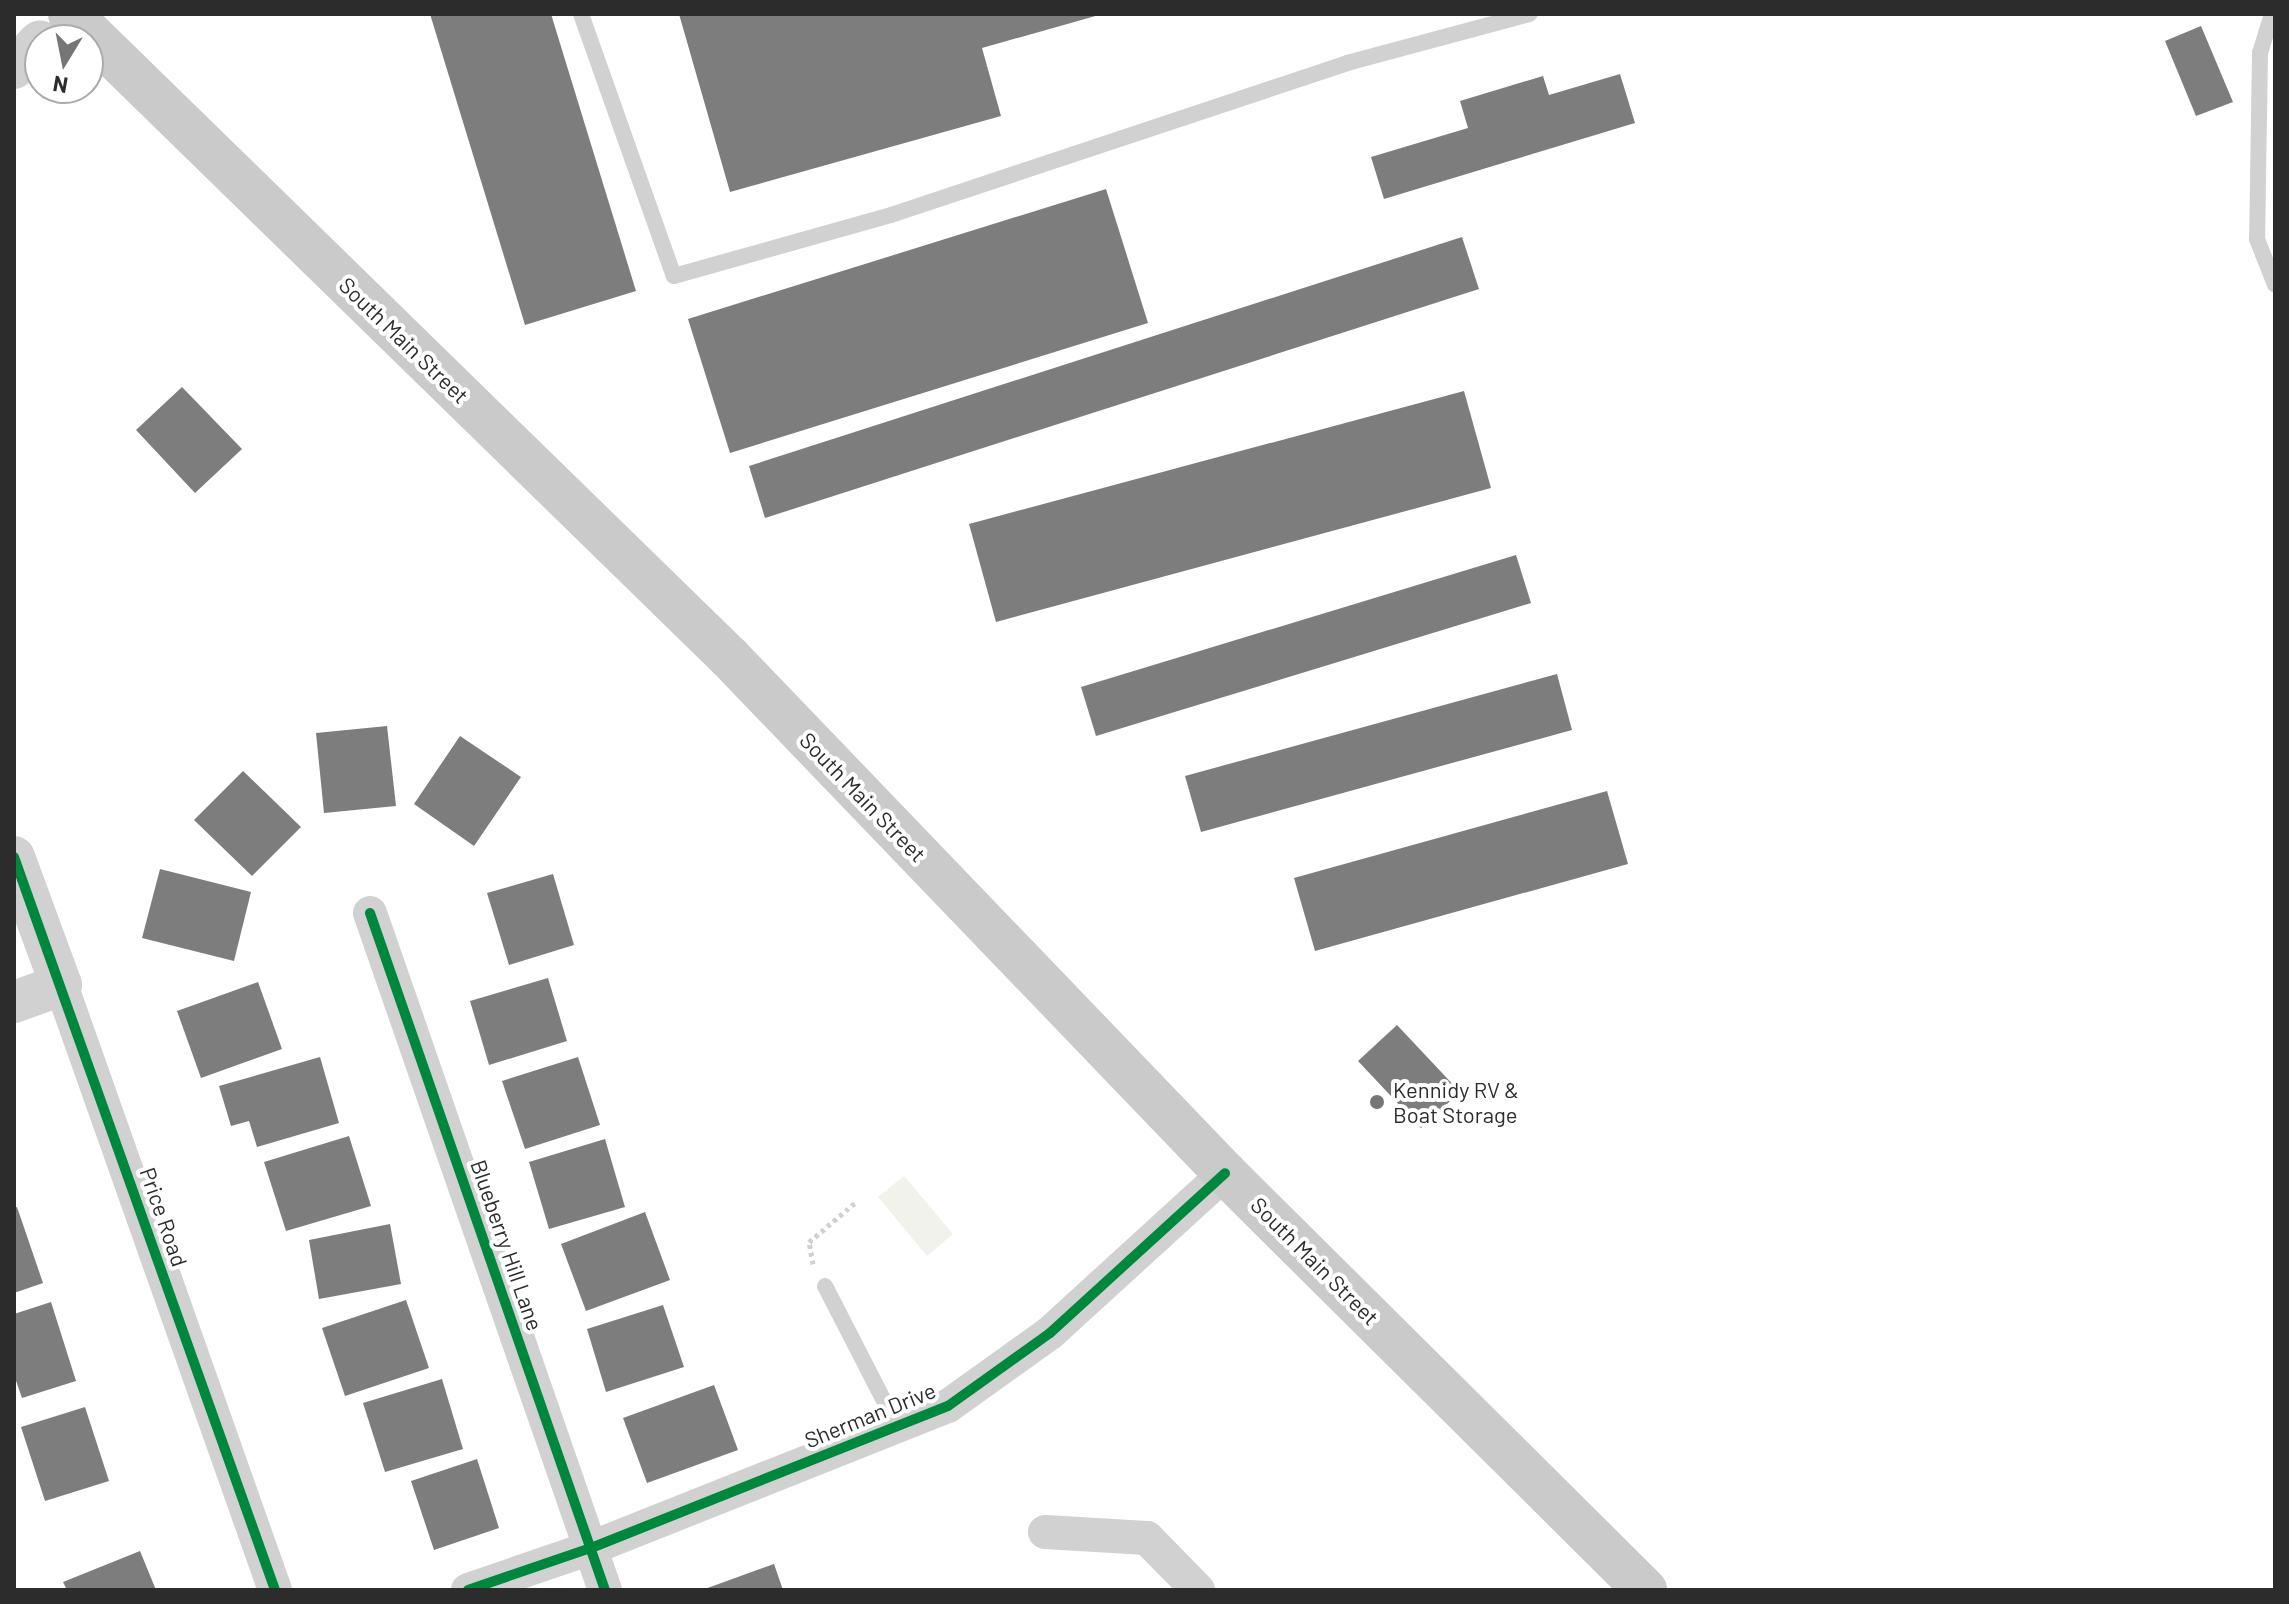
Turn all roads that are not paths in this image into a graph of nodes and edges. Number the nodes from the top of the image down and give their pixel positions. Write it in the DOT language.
graph roads {
  1 [pos="69,14"];
  2 [pos="581,14"];
  3 [pos="1530,14"];
  4 [pos="2272,14"];
  5 [pos="2275,285"];
  6 [pos="14,857"];
  7 [pos="370,913"];
  8 [pos="61,985"];
  9 [pos="14,1002"];
  10 [pos="1225,1173"];
  11 [pos="825,1286"];
  12 [pos="897,1426"];
  13 [pos="1045,1532"];
  14 [pos="591,1548"];
  15 [pos="275,1590"];
  16 [pos="468,1590"];
  17 [pos="605,1590"];
  18 [pos="1198,1590"];
  19 [pos="1645,1590"];
  1 -- 10 [label="main road, South Main Street"];
  2 -- 3 [label="lane"];
  4 -- 5 [label="lane"];
  6 -- 8 [label="street, Price Road"];
  7 -- 14 [label="street, Blueberry Hill Lane"];
  8 -- 9 [label="street"];
  8 -- 15 [label="street, Price Road"];
  10 -- 12 [label="street, Sherman Drive"];
  10 -- 19 [label="main road, South Main Street"];
  11 -- 12 [label="lane"];
  12 -- 14 [label="street, Sherman Drive"];
  13 -- 18 [label="street"];
  14 -- 16 [label="street, Sherman Drive"];
  14 -- 17 [label="street, Blueberry Hill Lane"];
}
